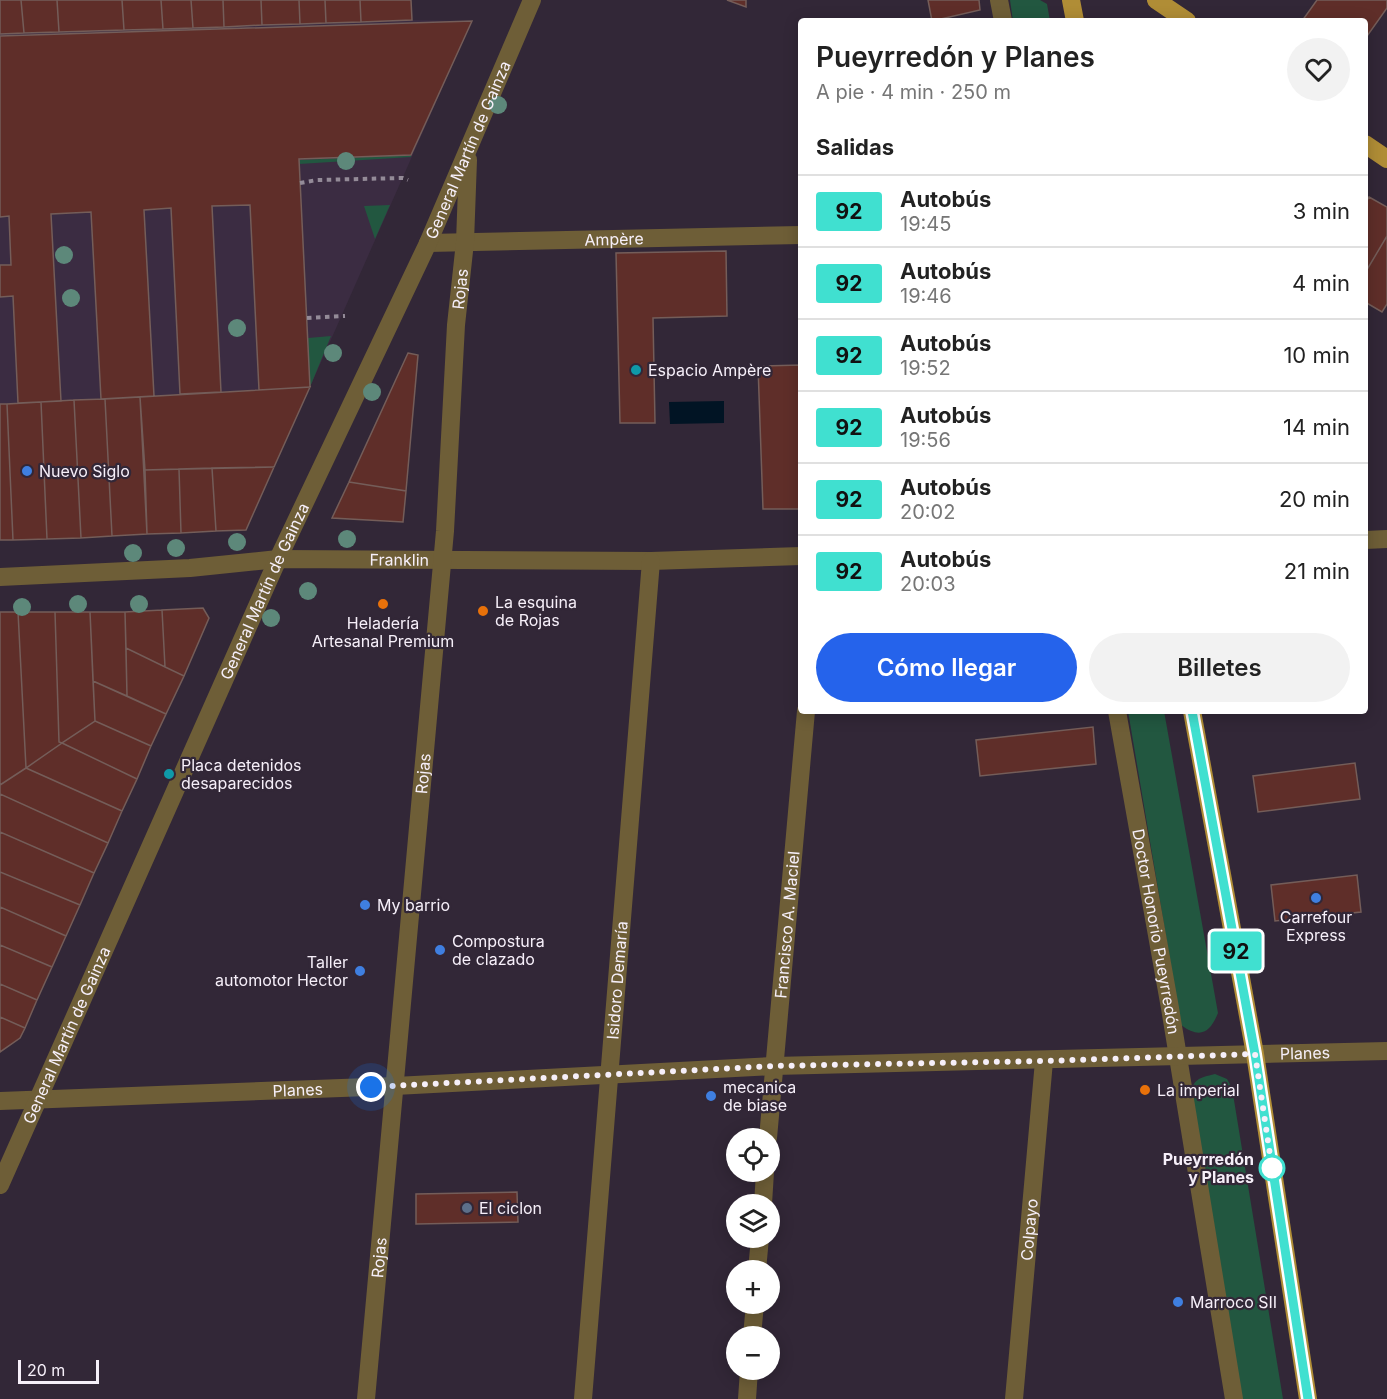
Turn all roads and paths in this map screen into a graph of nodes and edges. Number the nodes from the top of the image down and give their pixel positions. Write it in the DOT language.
graph roads {
  1 [pos="532,0"];
  2 [pos="999,0"];
  3 [pos="1071,0"];
  4 [pos="1156,0"];
  5 [pos="1002,18"];
  6 [pos="1074,18"];
  7 [pos="1182,18"];
  8 [pos="1368,146"];
  9 [pos="468,147"];
  10 [pos="1387,159"];
  11 [pos="408,180"];
  12 [pos="300,183"];
  13 [pos="798,235"];
  14 [pos="428,243"];
  15 [pos="465,243"];
  16 [pos="345,316"];
  17 [pos="307,318"];
  18 [pos="1387,539"];
  19 [pos="1368,540"];
  20 [pos="798,556"];
  21 [pos="278,560"];
  22 [pos="441,561"];
  23 [pos="651,561"];
  24 [pos="0,576"];
  25 [pos="806,714"];
  26 [pos="1119,714"];
  27 [pos="1193,714"];
  28 [pos="1387,1051"];
  29 [pos="1255,1054"];
  30 [pos="1177,1056"];
  31 [pos="1044,1061"];
  32 [pos="774,1066"];
  33 [pos="608,1074"];
  34 [pos="395,1086"];
  35 [pos="0,1101"];
  36 [pos="38,1101"];
  37 [pos="769,1128"];
  38 [pos="0,1185"];
  39 [pos="748,1380"];
  40 [pos="366,1399"];
  41 [pos="583,1399"];
  42 [pos="747,1399"];
  43 [pos="1014,1399"];
  44 [pos="1234,1399"];
  45 [pos="1308,1399"];
  1 -- 9 [label="street, General Martín de Gainza"];
  2 -- 5 [label="street"];
  3 -- 6 [label="main road"];
  4 -- 7 [label="main road"];
  8 -- 10 [label="main road"];
  9 -- 14 [label="street, General Martín de Gainza"];
  9 -- 15 [label="street, Rojas"];
  11 -- 12 [label="path"];
  13 -- 15 [label="street, Ampère"];
  14 -- 15 [label="street, Ampère"];
  14 -- 21 [label="street, General Martín de Gainza"];
  15 -- 22 [label="street, Rojas"];
  16 -- 17 [label="path"];
  18 -- 19 [label="street"];
  20 -- 23 [label="street, Franklin"];
  21 -- 22 [label="street, Franklin"];
  21 -- 24 [label="street, Franklin"];
  21 -- 36 [label="street, General Martín de Gainza"];
  22 -- 23 [label="street, Franklin"];
  22 -- 34 [label="street, Rojas"];
  23 -- 33 [label="street, Isidoro Demaría"];
  25 -- 32 [label="street, Francisco A. Maciel"];
  26 -- 30 [label="street, Doctor Honorio Pueyrredón"];
  27 -- 29 [label="main road"];
  28 -- 29 [label="street, Planes"];
  29 -- 30 [label="street, Planes"];
  29 -- 45 [label="main road"];
  30 -- 31 [label="street, Planes"];
  30 -- 44 [label="street, Doctor Honorio Pueyrredón"];
  31 -- 32 [label="street, Planes"];
  31 -- 43 [label="street, Colpayo"];
  32 -- 33 [label="street, Planes"];
  32 -- 37 [label="street, Francisco A. Maciel"];
  33 -- 34 [label="street, Planes"];
  33 -- 41 [label="street, Isidoro Demaría"];
  34 -- 36 [label="street, Planes"];
  34 -- 40 [label="street, Rojas"];
  35 -- 36 [label="street, Planes"];
  36 -- 38 [label="street, General Martín de Gainza"];
  39 -- 42 [label="street"];
}
